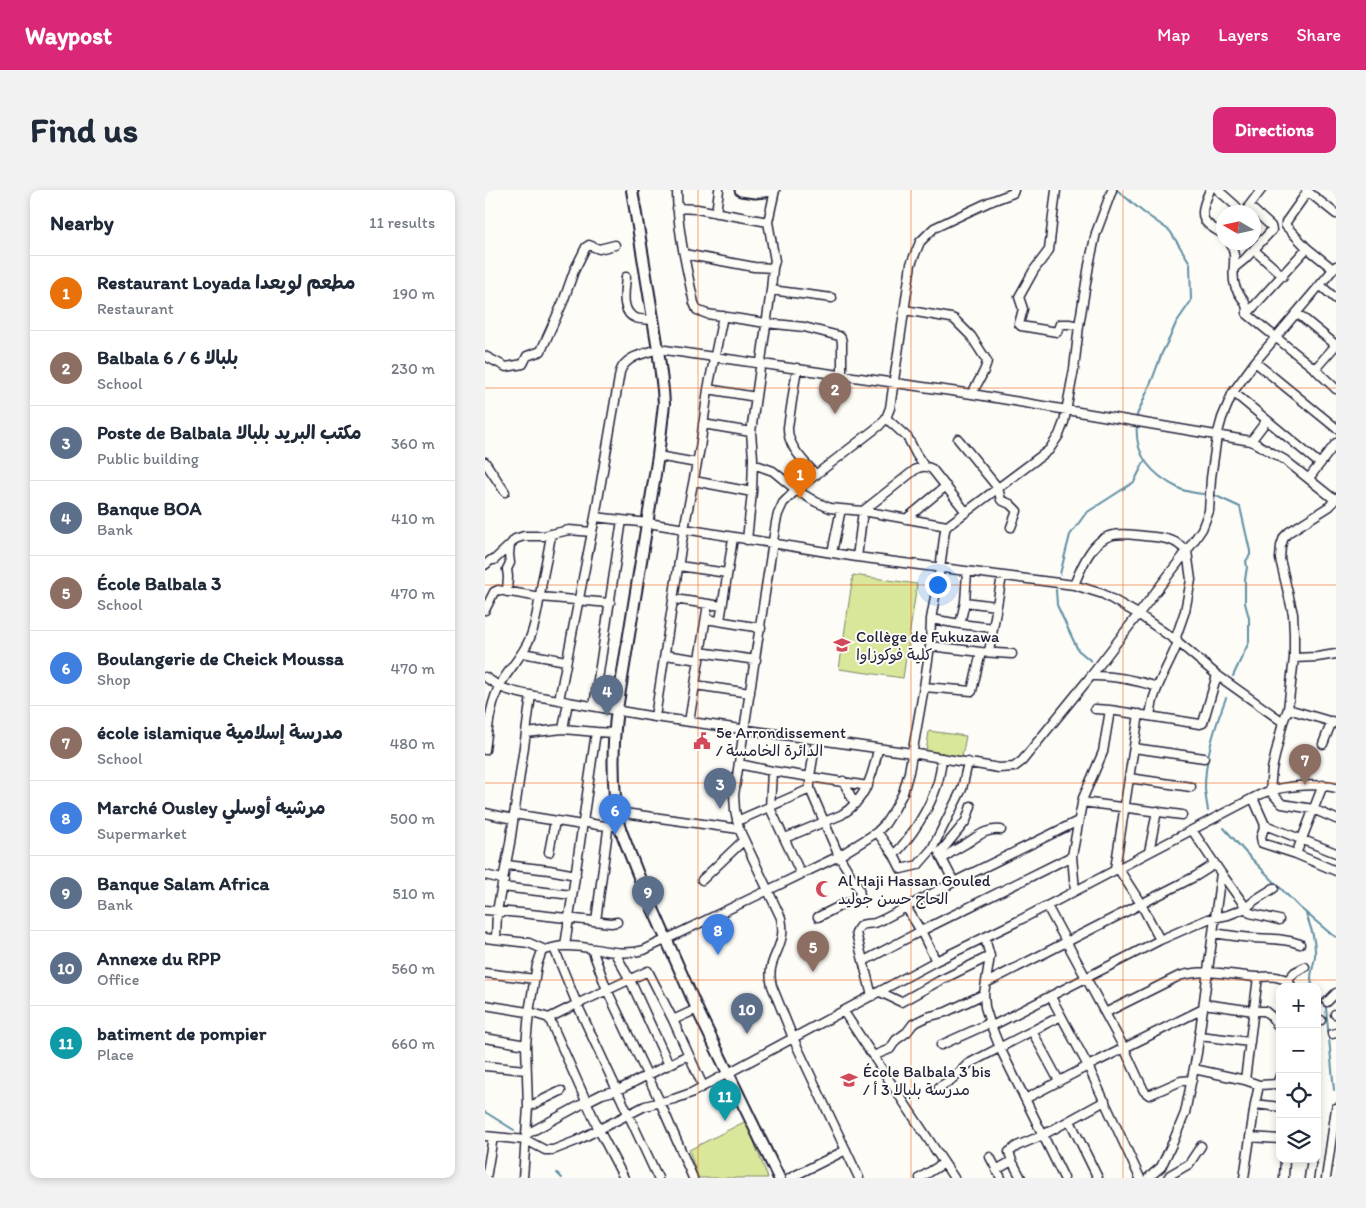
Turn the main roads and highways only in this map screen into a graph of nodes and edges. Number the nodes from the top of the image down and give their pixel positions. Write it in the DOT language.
graph roads {
  1 [pos="632,190"];
  2 [pos="741,190"];
  3 [pos="774,190"];
  4 [pos="779,1178"];
  1 -- 4 [label="main road"];
  2 -- 3 [label="highway"];
}
